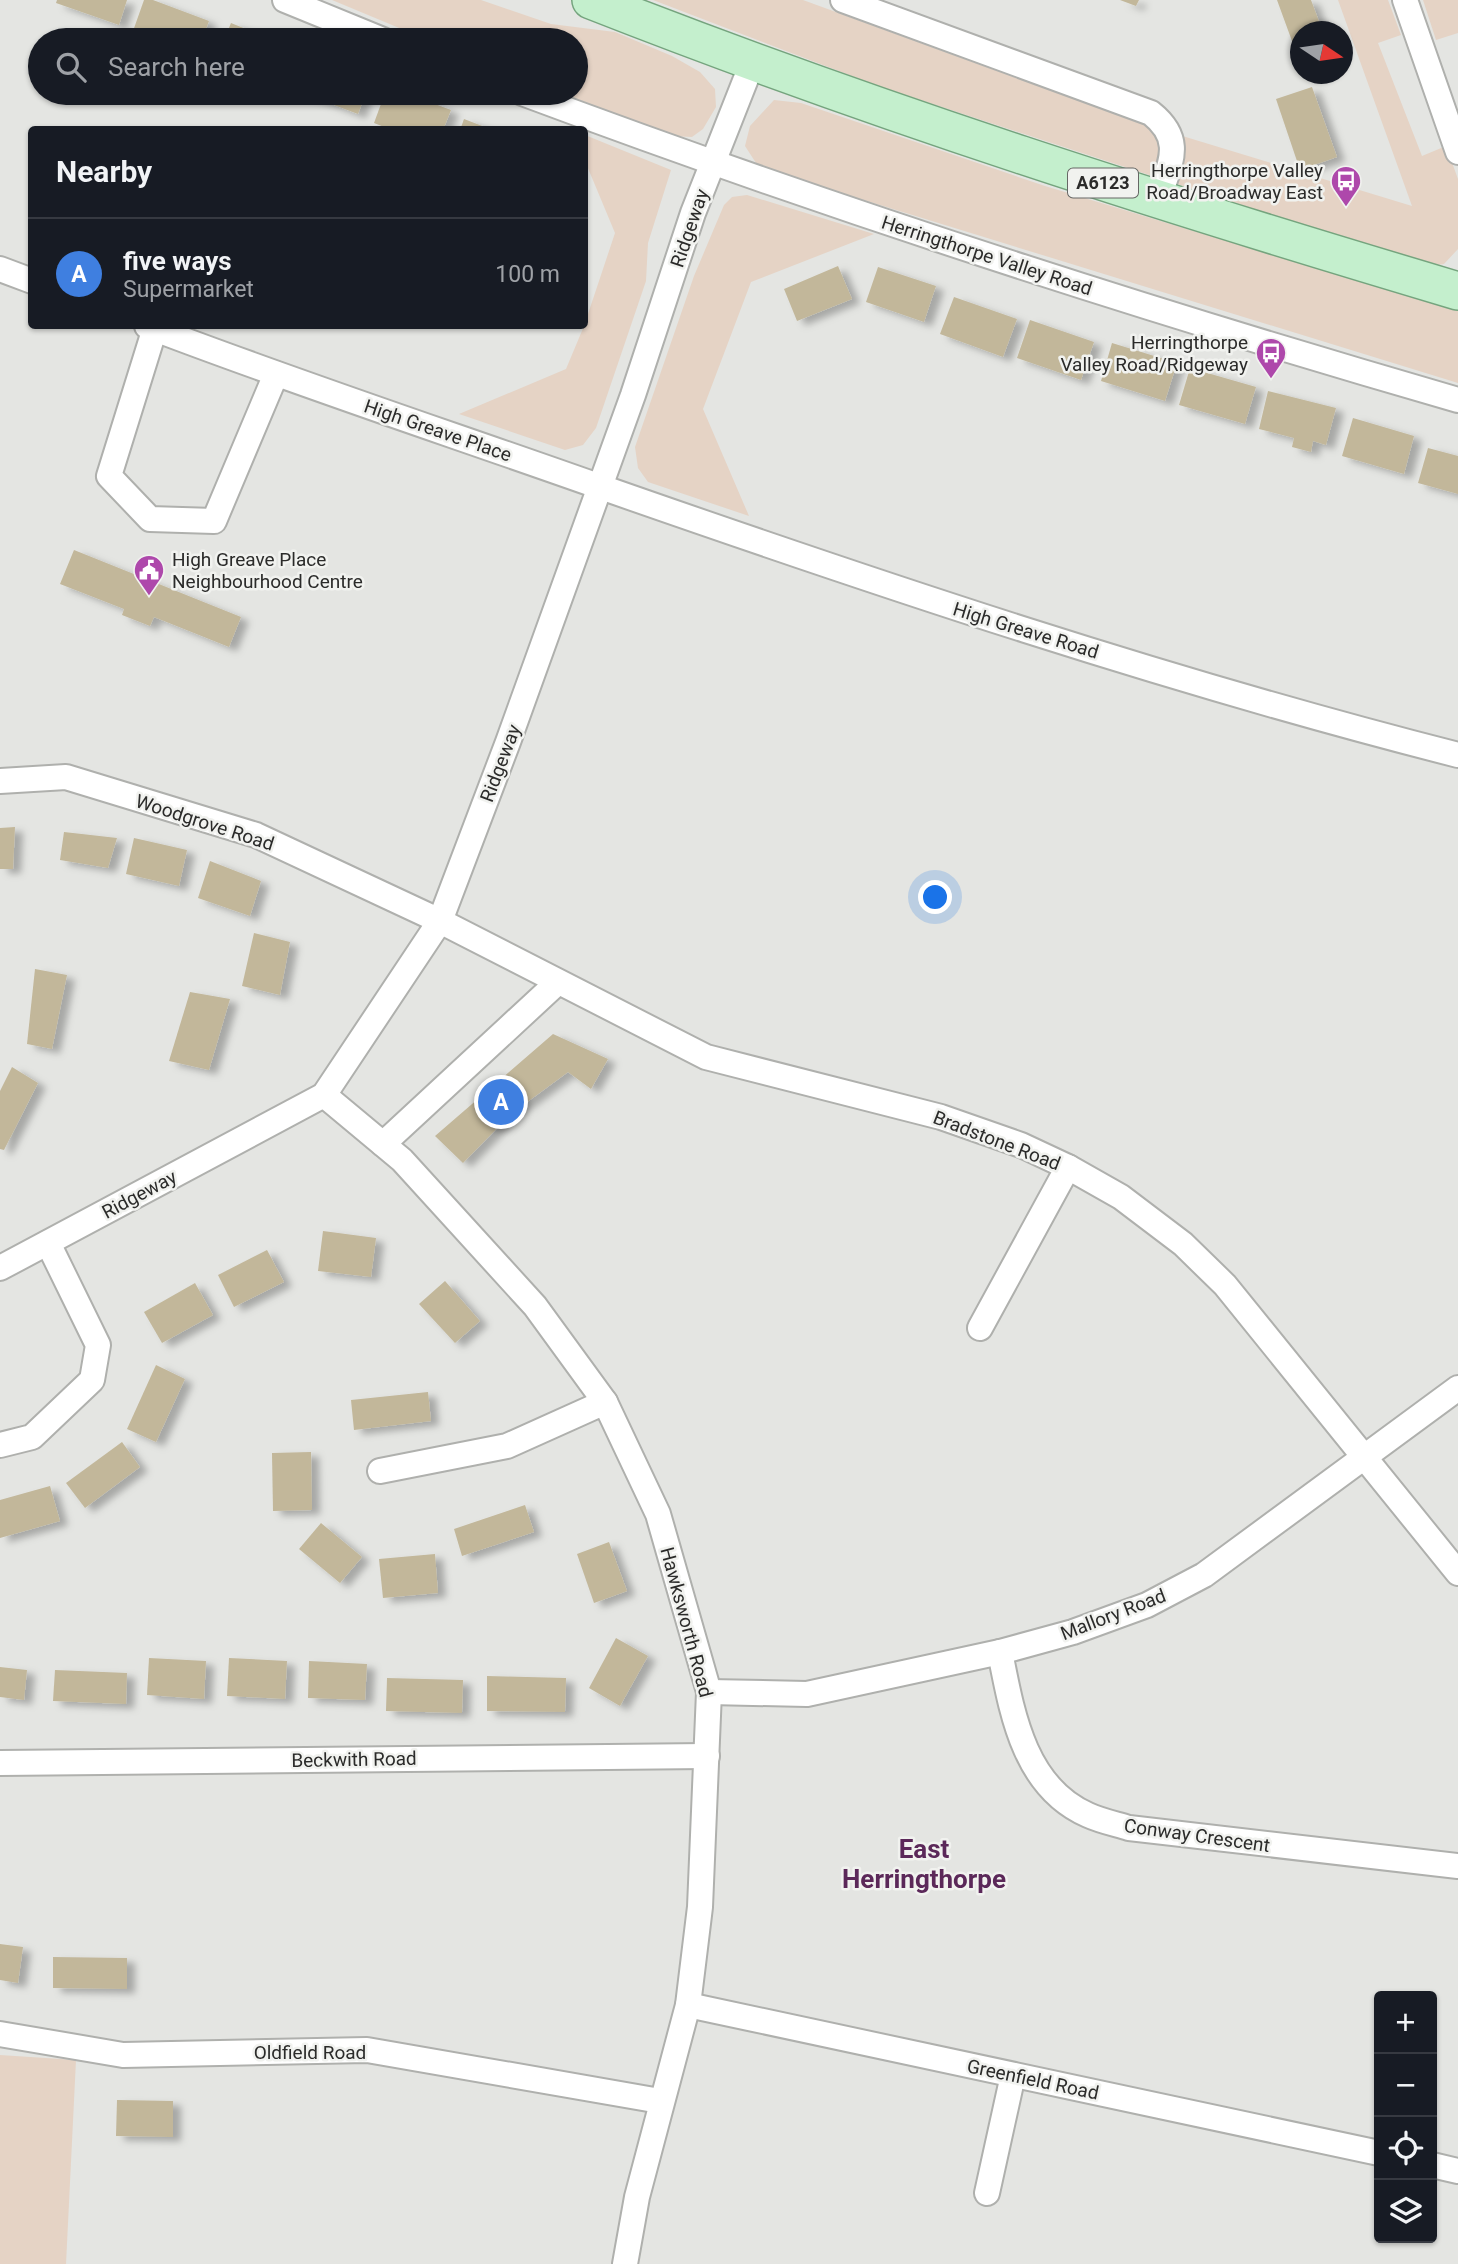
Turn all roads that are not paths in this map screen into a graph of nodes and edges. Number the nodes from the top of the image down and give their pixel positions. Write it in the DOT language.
graph roads {
  1 [pos="285,0"];
  2 [pos="591,0"];
  3 [pos="843,0"];
  4 [pos="1405,0"];
  5 [pos="354,28"];
  6 [pos="753,61"];
  7 [pos="554,105"];
  8 [pos="1458,152"];
  9 [pos="712,164"];
  10 [pos="1158,201"];
  11 [pos="0,269"];
  12 [pos="28,280"];
  13 [pos="1458,291"];
  14 [pos="150,329"];
  15 [pos="156,329"];
  16 [pos="275,374"];
  17 [pos="1458,400"];
  18 [pos="600,486"];
  19 [pos="1458,755"];
  20 [pos="0,781"];
  21 [pos="440,921"];
  22 [pos="558,982"];
  23 [pos="324,1095"];
  24 [pos="383,1144"];
  25 [pos="1068,1167"];
  26 [pos="48,1243"];
  27 [pos="0,1268"];
  28 [pos="980,1328"];
  29 [pos="1458,1388"];
  30 [pos="605,1402"];
  31 [pos="0,1445"];
  32 [pos="1367,1458"];
  33 [pos="380,1471"];
  34 [pos="1458,1573"];
  35 [pos="1000,1652"];
  36 [pos="709,1692"];
  37 [pos="707,1756"];
  38 [pos="0,1763"];
  39 [pos="1458,1866"];
  40 [pos="688,2005"];
  41 [pos="0,2034"];
  42 [pos="1013,2075"];
  43 [pos="660,2101"];
  44 [pos="1374,2152"];
  45 [pos="1437,2166"];
  46 [pos="1458,2171"];
  47 [pos="987,2193"];
  48 [pos="625,2264"];
  1 -- 5 [label="street"];
  2 -- 6 [label="main road, A6123"];
  3 -- 10 [label="street"];
  4 -- 8 [label="street"];
  6 -- 9 [label="street, Ridgeway"];
  6 -- 10 [label="main road, A6123"];
  7 -- 9 [label="street, Herringthorpe Valley Road"];
  9 -- 17 [label="street, Herringthorpe Valley Road"];
  9 -- 18 [label="street, Ridgeway"];
  10 -- 13 [label="main road, A6123"];
  11 -- 12 [label="street"];
  14 -- 16 [label="street, High Greave Place"];
  15 -- 16 [label="street, High Greave Place"];
  16 -- 18 [label="street, High Greave Place"];
  18 -- 19 [label="street, High Greave Road"];
  18 -- 21 [label="street, Ridgeway"];
  20 -- 21 [label="street, Woodgrove Road"];
  21 -- 22 [label="street, Bradstone Road"];
  21 -- 23 [label="street, Ridgeway"];
  22 -- 24 [label="street"];
  22 -- 25 [label="street, Bradstone Road"];
  23 -- 24 [label="street, Hawksworth Road"];
  23 -- 26 [label="street, Ridgeway"];
  24 -- 30 [label="street, Hawksworth Road"];
  25 -- 28 [label="street"];
  25 -- 32 [label="street, Bradstone Road"];
  26 -- 27 [label="street, Ridgeway"];
  26 -- 31 [label="street"];
  29 -- 32 [label="street, Mallory Road"];
  30 -- 33 [label="street"];
  30 -- 36 [label="street, Hawksworth Road"];
  32 -- 34 [label="street, Bradstone Road"];
  32 -- 35 [label="street, Mallory Road"];
  35 -- 36 [label="street, Mallory Road"];
  35 -- 39 [label="street, Conway Crescent"];
  36 -- 37 [label="street, Hawksworth Road"];
  37 -- 38 [label="street, Beckwith Road"];
  37 -- 40 [label="street, Hawksworth Road"];
  40 -- 42 [label="street, Greenfield Road"];
  40 -- 43 [label="street, Hawksworth Road"];
  41 -- 43 [label="street, Oldfield Road"];
  42 -- 44 [label="street, Greenfield Road"];
  42 -- 47 [label="street"];
  43 -- 48 [label="street, Hawksworth Road"];
  45 -- 46 [label="street"];
}
